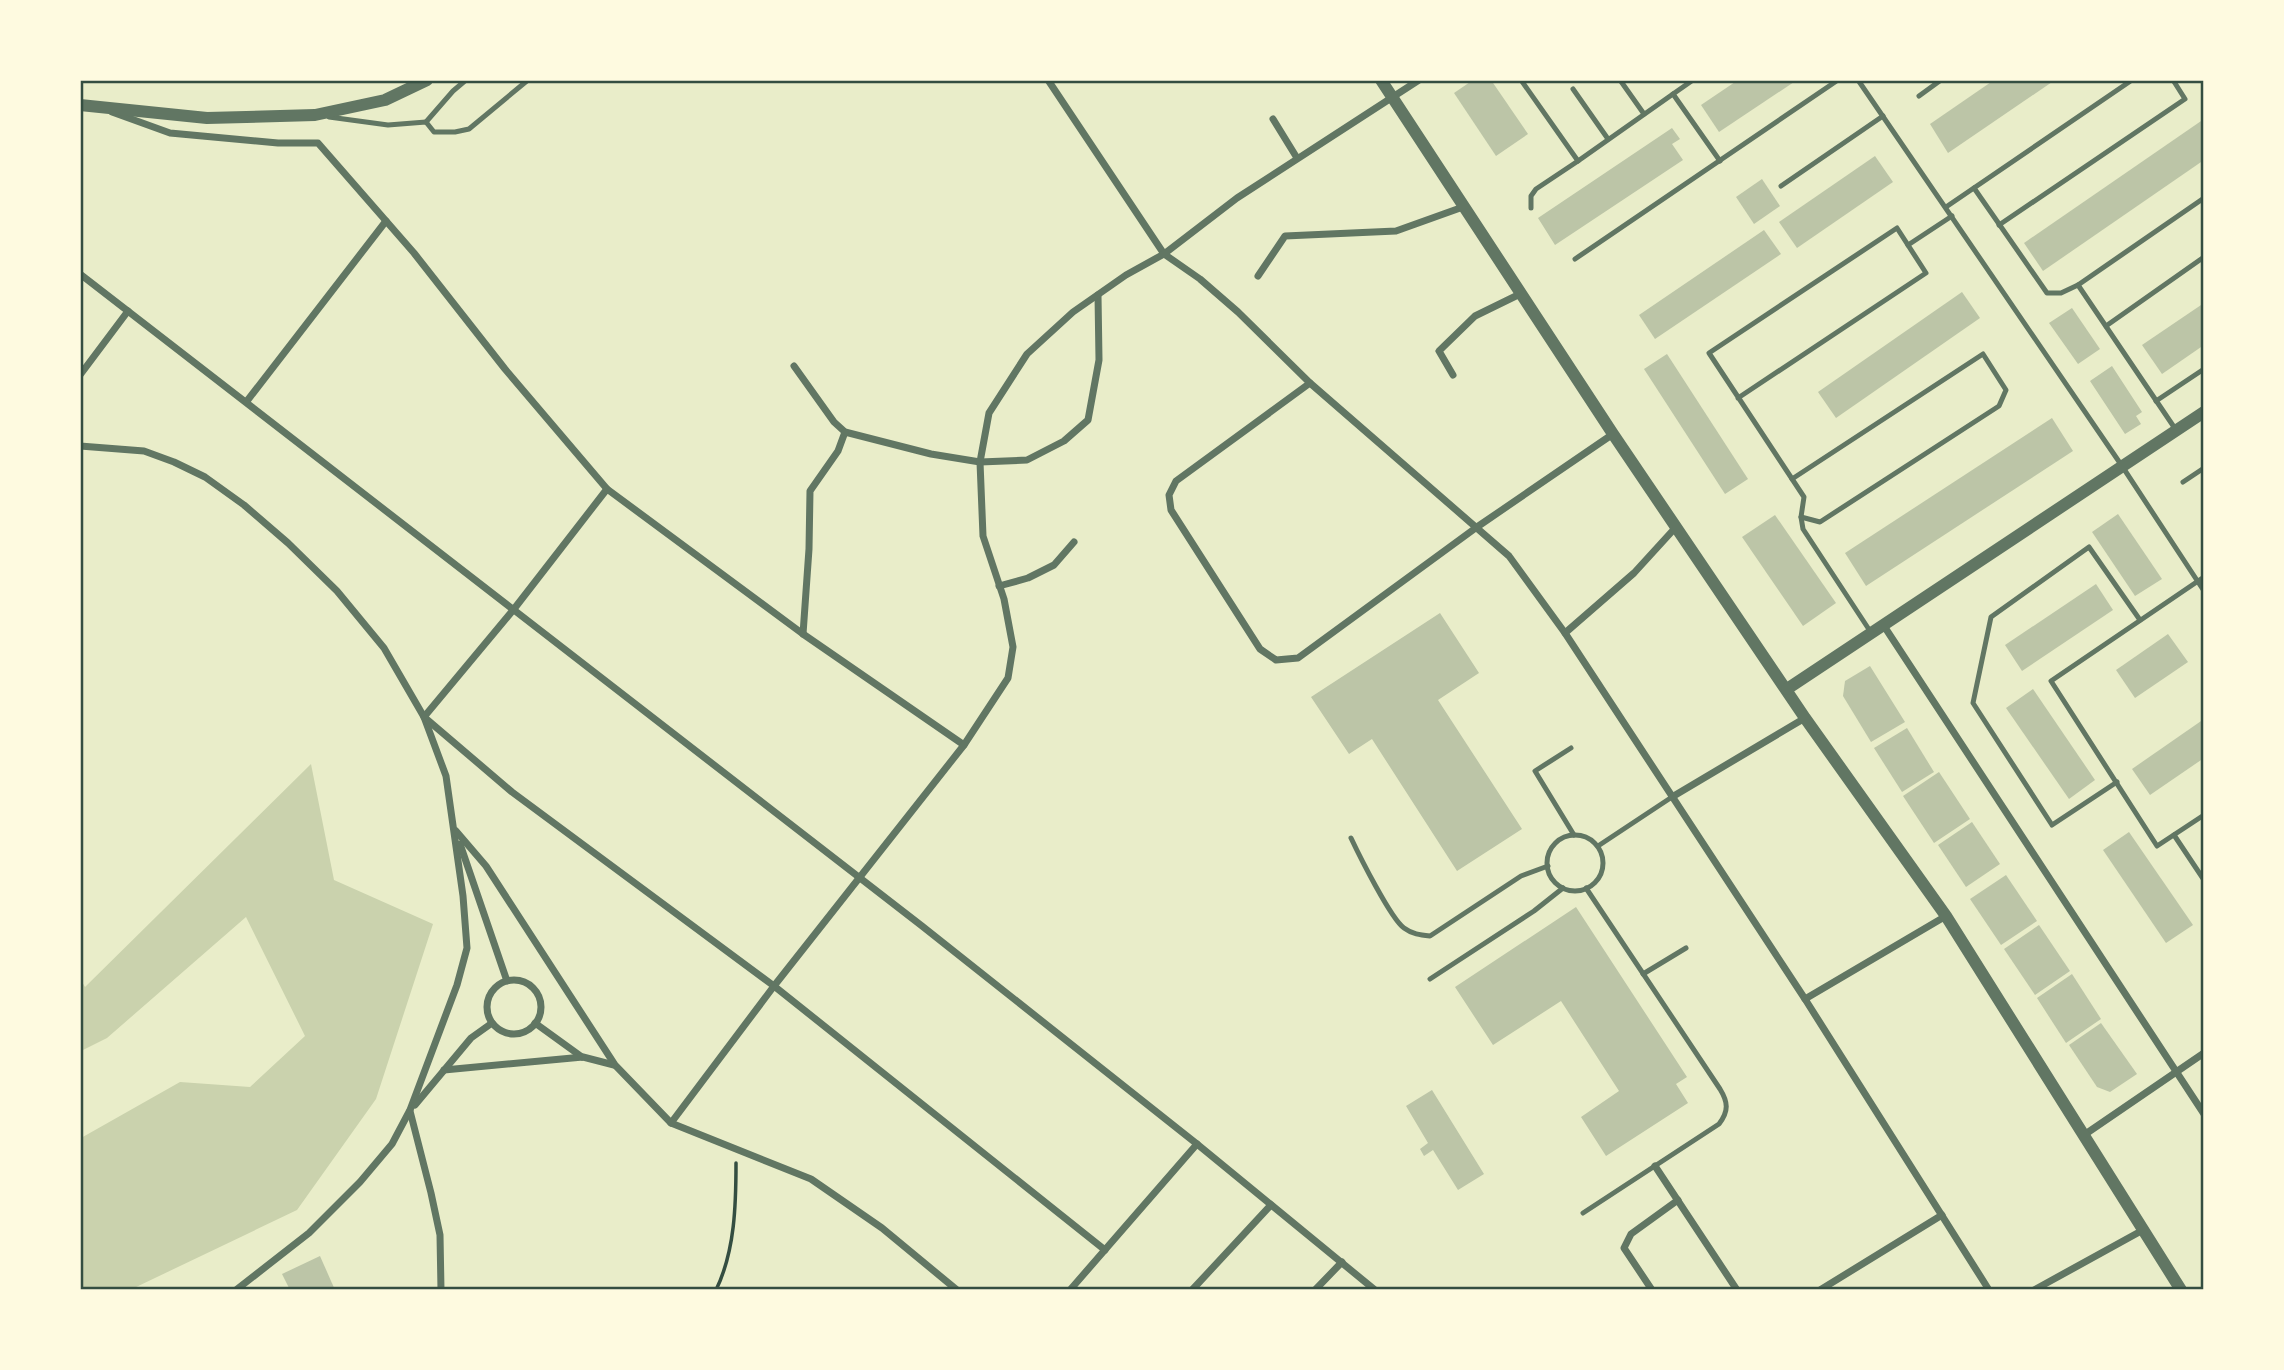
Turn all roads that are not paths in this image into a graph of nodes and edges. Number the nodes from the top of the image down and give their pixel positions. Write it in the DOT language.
graph roads {
  1 [pos="427,80"];
  2 [pos="466,80"];
  3 [pos="527,80"];
  4 [pos="1048,80"];
  5 [pos="1381,80"];
  6 [pos="1419,80"];
  7 [pos="1521,80"];
  8 [pos="1620,80"];
  9 [pos="1677,80"];
  10 [pos="1693,80"];
  11 [pos="1838,80"];
  12 [pos="1858,80"];
  13 [pos="1941,80"];
  14 [pos="2132,80"];
  15 [pos="2173,80"];
  16 [pos="1683,88"];
  17 [pos="1573,89"];
  18 [pos="1673,94"];
  19 [pos="1919,96"];
  20 [pos="1393,98"];
  21 [pos="80,105"];
  22 [pos="96,106"];
  23 [pos="1644,114"];
  24 [pos="315,116"];
  25 [pos="1883,116"];
  26 [pos="1273,119"];
  27 [pos="426,122"];
  28 [pos="1608,139"];
  29 [pos="1297,158"];
  30 [pos="1578,161"];
  31 [pos="1720,161"];
  32 [pos="1781,186"];
  33 [pos="1974,188"];
  34 [pos="2203,198"];
  35 [pos="1462,207"];
  36 [pos="1946,207"];
  37 [pos="1531,208"];
  38 [pos="1952,216"];
  39 [pos="386,221"];
  40 [pos="1999,225"];
  41 [pos="1908,245"];
  42 [pos="1164,254"];
  43 [pos="2203,257"];
  44 [pos="1575,259"];
  45 [pos="80,274"];
  46 [pos="1258,276"];
  47 [pos="2078,285"];
  48 [pos="1520,294"];
  49 [pos="1098,295"];
  50 [pos="128,311"];
  51 [pos="2106,327"];
  52 [pos="794,366"];
  53 [pos="2203,369"];
  54 [pos="80,375"];
  55 [pos="1453,375"];
  56 [pos="1310,383"];
  57 [pos="1738,398"];
  58 [pos="247,401"];
  59 [pos="2156,401"];
  60 [pos="2203,412"];
  61 [pos="2176,430"];
  62 [pos="845,432"];
  63 [pos="1613,434"];
  64 [pos="80,446"];
  65 [pos="980,463"];
  66 [pos="2122,466"];
  67 [pos="2203,468"];
  68 [pos="1792,479"];
  69 [pos="2183,482"];
  70 [pos="607,489"];
  71 [pos="1801,517"];
  72 [pos="1477,527"];
  73 [pos="1676,527"];
  74 [pos="1074,542"];
  75 [pos="2203,577"];
  76 [pos="2197,581"];
  77 [pos="999,586"];
  78 [pos="2203,591"];
  79 [pos="514,609"];
  80 [pos="2140,620"];
  81 [pos="1884,626"];
  82 [pos="1565,633"];
  83 [pos="803,634"];
  84 [pos="1872,634"];
  85 [pos="1787,689"];
  86 [pos="424,717"];
  87 [pos="1805,718"];
  88 [pos="964,745"];
  89 [pos="1571,748"];
  90 [pos="2117,782"];
  91 [pos="1672,797"];
  92 [pos="2203,815"];
  93 [pos="455,830"];
  94 [pos="1574,835"];
  95 [pos="2174,835"];
  96 [pos="1351,838"];
  97 [pos="1598,846"];
  98 [pos="1548,866"];
  99 [pos="858,878"];
  100 [pos="2203,880"];
  101 [pos="1563,888"];
  102 [pos="1586,888"];
  103 [pos="1946,916"];
  104 [pos="1686,948"];
  105 [pos="1643,974"];
  106 [pos="1430,979"];
  107 [pos="507,981"];
  108 [pos="775,986"];
  109 [pos="1805,999"];
  110 [pos="492,1023"];
  111 [pos="535,1023"];
  112 [pos="2203,1053"];
  113 [pos="583,1057"];
  114 [pos="615,1065"];
  115 [pos="444,1070"];
  116 [pos="2176,1072"];
  117 [pos="410,1110"];
  118 [pos="2203,1114"];
  119 [pos="671,1123"];
  120 [pos="2084,1135"];
  121 [pos="1197,1144"];
  122 [pos="1655,1166"];
  123 [pos="1678,1200"];
  124 [pos="1271,1205"];
  125 [pos="1583,1213"];
  126 [pos="1942,1215"];
  127 [pos="2143,1230"];
  128 [pos="1105,1250"];
  129 [pos="1342,1262"];
  130 [pos="236,1290"];
  131 [pos="441,1290"];
  132 [pos="957,1290"];
  133 [pos="1070,1290"];
  134 [pos="1192,1290"];
  135 [pos="1315,1290"];
  136 [pos="1375,1290"];
  137 [pos="1652,1290"];
  138 [pos="1737,1290"];
  139 [pos="1820,1290"];
  140 [pos="1989,1290"];
  141 [pos="2034,1290"];
  142 [pos="2181,1290"];
  1 -- 24 [label="street"];
  2 -- 27 [label="lane"];
  3 -- 27 [label="lane"];
  4 -- 42 [label="street"];
  5 -- 20 [label="street"];
  6 -- 20 [label="street"];
  7 -- 30 [label="lane"];
  8 -- 23 [label="lane"];
  9 -- 16 [label="lane"];
  10 -- 16 [label="lane"];
  11 -- 31 [label="lane"];
  12 -- 25 [label="lane"];
  13 -- 19 [label="lane"];
  14 -- 33 [label="lane"];
  15 -- 40 [label="lane"];
  16 -- 18 [label="lane"];
  17 -- 28 [label="lane"];
  18 -- 23 [label="lane"];
  18 -- 31 [label="lane"];
  20 -- 29 [label="street"];
  20 -- 35 [label="street"];
  21 -- 22 [label="street"];
  22 -- 24 [label="street"];
  22 -- 39 [label="street"];
  23 -- 28 [label="lane"];
  24 -- 27 [label="lane"];
  25 -- 32 [label="lane"];
  25 -- 36 [label="lane"];
  26 -- 29 [label="street"];
  28 -- 30 [label="lane"];
  29 -- 42 [label="street"];
  30 -- 37 [label="lane"];
  31 -- 44 [label="lane"];
  33 -- 36 [label="lane"];
  33 -- 40 [label="lane"];
  34 -- 47 [label="lane"];
  35 -- 46 [label="street"];
  35 -- 48 [label="street"];
  36 -- 38 [label="lane"];
  38 -- 41 [label="lane"];
  38 -- 66 [label="lane"];
  39 -- 58 [label="street"];
  39 -- 70 [label="street"];
  40 -- 47 [label="lane"];
  41 -- 57 [label="lane"];
  41 -- 57 [label="lane"];
  42 -- 49 [label="street"];
  42 -- 56 [label="street"];
  43 -- 51 [label="lane"];
  45 -- 50 [label="street"];
  47 -- 51 [label="lane"];
  48 -- 55 [label="street"];
  48 -- 63 [label="street"];
  49 -- 65 [label="street"];
  49 -- 65 [label="street"];
  50 -- 54 [label="street"];
  50 -- 58 [label="street"];
  51 -- 59 [label="lane"];
  52 -- 62 [label="street"];
  53 -- 59 [label="lane"];
  56 -- 72 [label="street"];
  56 -- 72 [label="street"];
  57 -- 68 [label="lane"];
  58 -- 79 [label="street"];
  59 -- 61 [label="lane"];
  60 -- 61 [label="street"];
  61 -- 66 [label="street"];
  62 -- 65 [label="street"];
  62 -- 83 [label="street"];
  63 -- 72 [label="street"];
  63 -- 73 [label="street"];
  64 -- 86 [label="street"];
  65 -- 77 [label="street"];
  66 -- 76 [label="lane"];
  66 -- 81 [label="street"];
  67 -- 69 [label="lane"];
  68 -- 71 [label="lane"];
  68 -- 71 [label="lane"];
  70 -- 79 [label="street"];
  70 -- 83 [label="street"];
  71 -- 84 [label="lane"];
  72 -- 82 [label="street"];
  73 -- 82 [label="street"];
  73 -- 85 [label="street"];
  74 -- 77 [label="street"];
  75 -- 76 [label="lane"];
  76 -- 78 [label="lane"];
  76 -- 80 [label="lane"];
  77 -- 88 [label="street"];
  79 -- 86 [label="street"];
  79 -- 99 [label="street"];
  80 -- 90 [label="lane"];
  80 -- 90 [label="lane"];
  81 -- 84 [label="street"];
  81 -- 116 [label="street"];
  82 -- 91 [label="street"];
  83 -- 88 [label="street"];
  84 -- 85 [label="street"];
  85 -- 87 [label="street"];
  86 -- 93 [label="street"];
  86 -- 108 [label="street"];
  87 -- 91 [label="street"];
  87 -- 103 [label="street"];
  88 -- 99 [label="street"];
  89 -- 94 [label="lane"];
  90 -- 95 [label="lane"];
  91 -- 97 [label="lane"];
  91 -- 109 [label="street"];
  92 -- 95 [label="lane"];
  93 -- 107 [label="street"];
  93 -- 114 [label="street"];
  93 -- 117 [label="street"];
  94 -- 97 [label="lane"];
  94 -- 98 [label="lane"];
  95 -- 100 [label="lane"];
  96 -- 98 [label="lane"];
  97 -- 102 [label="lane"];
  98 -- 101 [label="lane"];
  99 -- 108 [label="street"];
  99 -- 121 [label="street"];
  101 -- 102 [label="lane"];
  101 -- 106 [label="lane"];
  102 -- 105 [label="lane"];
  103 -- 109 [label="street"];
  103 -- 120 [label="street"];
  104 -- 105 [label="lane"];
  105 -- 122 [label="lane"];
  107 -- 110 [label="street"];
  107 -- 111 [label="street"];
  108 -- 119 [label="street"];
  108 -- 128 [label="street"];
  109 -- 126 [label="street"];
  110 -- 111 [label="street"];
  110 -- 115 [label="street"];
  111 -- 113 [label="street"];
  112 -- 116 [label="street"];
  113 -- 114 [label="street"];
  113 -- 115 [label="street"];
  114 -- 119 [label="street"];
  115 -- 117 [label="street"];
  116 -- 118 [label="street"];
  116 -- 120 [label="street"];
  117 -- 130 [label="street"];
  117 -- 131 [label="street"];
  119 -- 132 [label="street"];
  120 -- 127 [label="street"];
  121 -- 124 [label="street"];
  121 -- 128 [label="street"];
  122 -- 123 [label="street"];
  122 -- 125 [label="lane"];
  123 -- 137 [label="street"];
  123 -- 138 [label="street"];
  124 -- 129 [label="street"];
  124 -- 134 [label="street"];
  126 -- 139 [label="street"];
  126 -- 140 [label="street"];
  127 -- 141 [label="street"];
  127 -- 142 [label="street"];
  128 -- 133 [label="street"];
  129 -- 135 [label="street"];
  129 -- 136 [label="street"];
}
